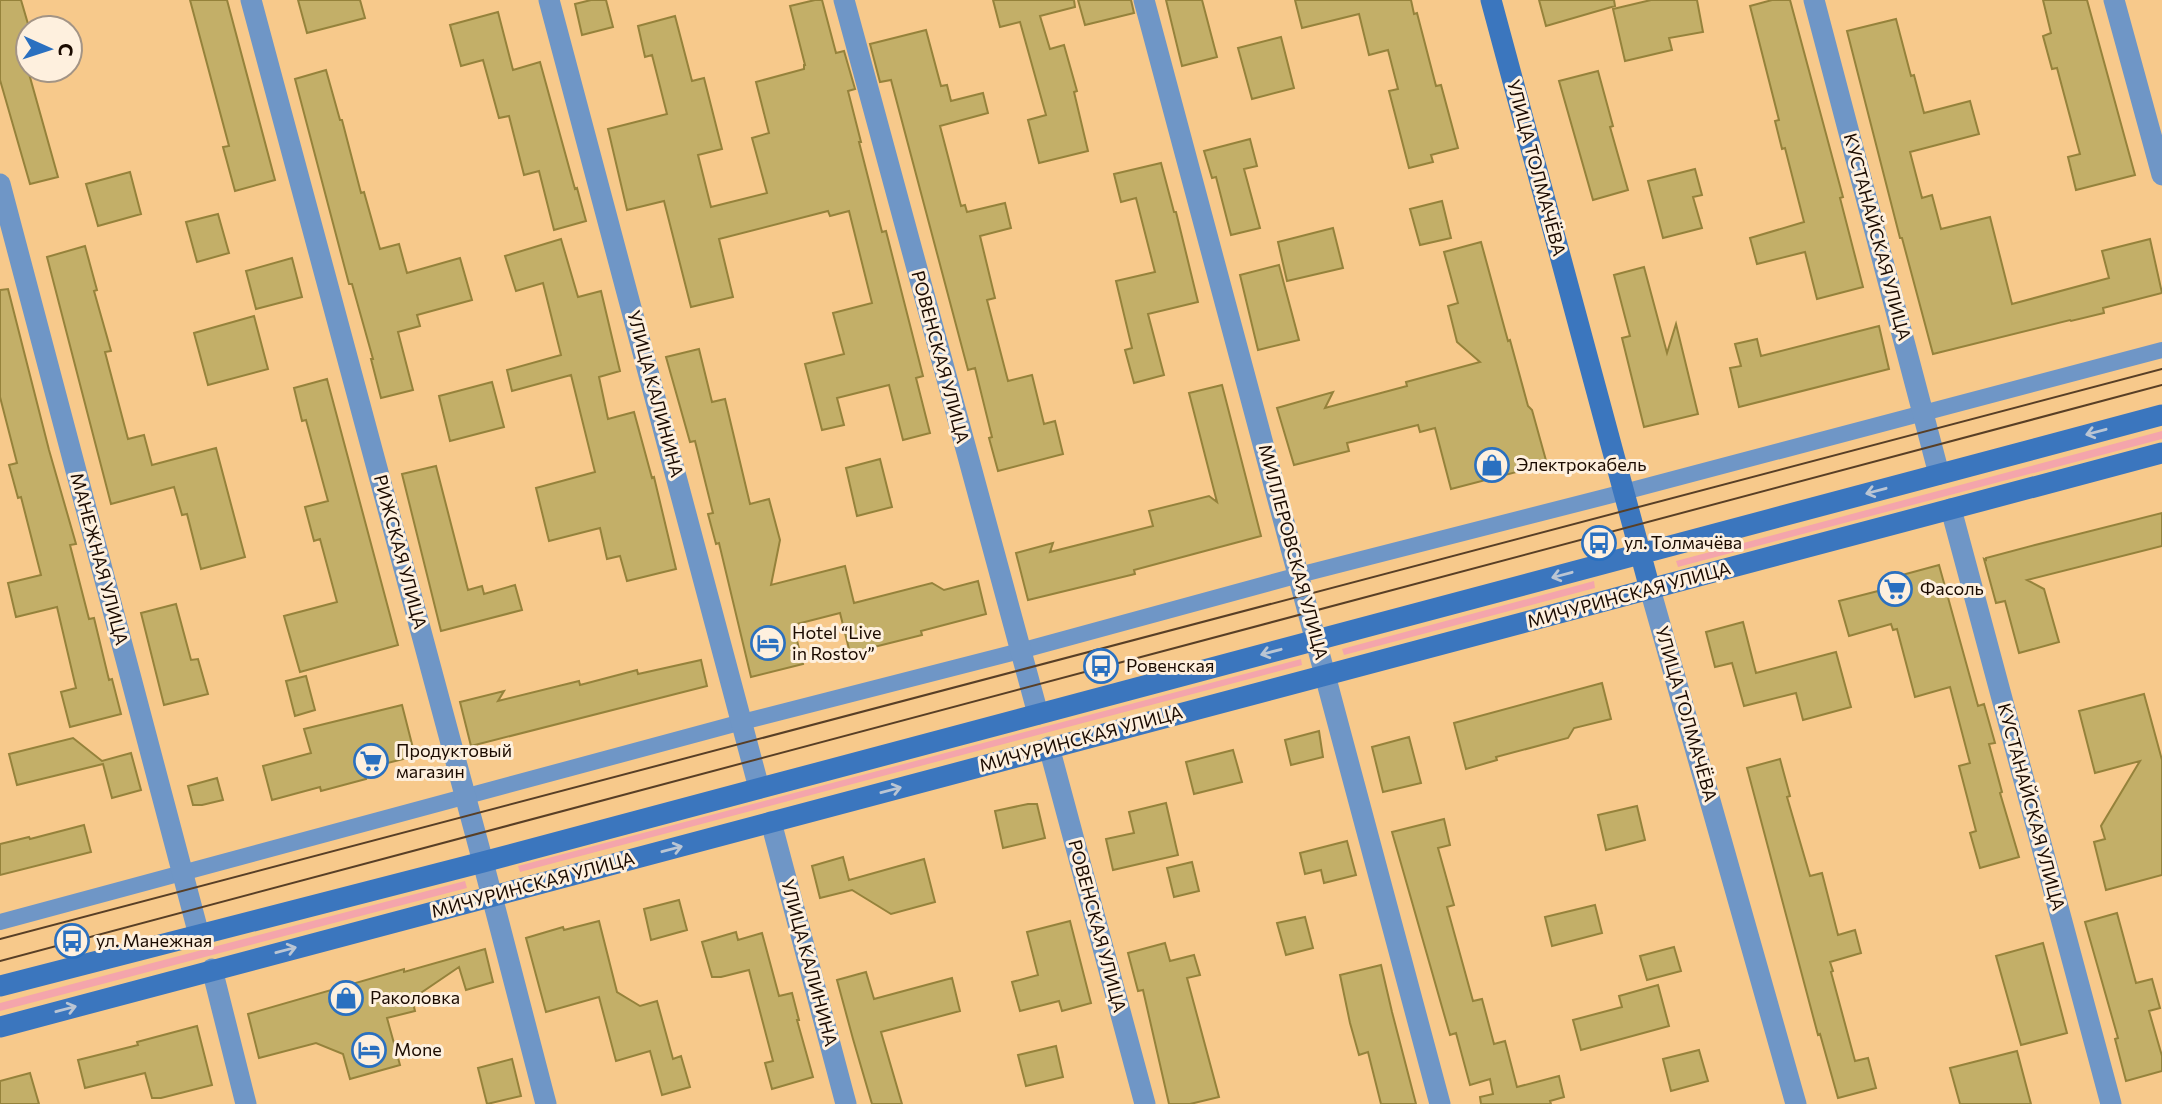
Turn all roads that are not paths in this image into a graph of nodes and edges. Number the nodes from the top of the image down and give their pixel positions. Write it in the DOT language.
graph roads {
  1 [pos="251,0"];
  2 [pos="549,0"];
  3 [pos="844,0"];
  4 [pos="1143,0"];
  5 [pos="1491,0"];
  6 [pos="1814,0"];
  7 [pos="2114,0"];
  8 [pos="2162,175"];
  9 [pos="0,184"];
  10 [pos="2162,350"];
  11 [pos="1923,413"];
  12 [pos="2162,415"];
  13 [pos="2162,453"];
  14 [pos="1939,474"];
  15 [pos="1624,492"];
  16 [pos="1951,509"];
  17 [pos="1641,554"];
  18 [pos="1299,575"];
  19 [pos="1650,589"];
  20 [pos="1317,640"];
  21 [pos="1020,651"];
  22 [pos="1326,675"];
  23 [pos="1038,714"];
  24 [pos="742,722"];
  25 [pos="1049,747"];
  26 [pos="759,788"];
  27 [pos="466,796"];
  28 [pos="771,822"];
  29 [pos="484,862"];
  30 [pos="183,874"];
  31 [pos="492,896"];
  32 [pos="0,922"];
  33 [pos="199,934"];
  34 [pos="212,969"];
  35 [pos="0,986"];
  36 [pos="0,1027"];
  37 [pos="246,1104"];
  38 [pos="546,1104"];
  39 [pos="846,1104"];
  40 [pos="1145,1104"];
  41 [pos="1440,1104"];
  42 [pos="1796,1104"];
  43 [pos="2111,1104"];
  1 -- 27 [label="street, РИЖСКАЯ УЛИЦА"];
  2 -- 24 [label="street, УЛИЦА КАЛИНИНА"];
  3 -- 21 [label="street, РОВЕНСКАЯ УЛИЦА"];
  4 -- 18 [label="street, МИЛЛЕРОВСКАЯ УЛИЦА"];
  5 -- 15 [label="main road, УЛИЦА ТОЛМАЧЁВА"];
  6 -- 11 [label="street, КУСТАНАЙСКАЯ УЛИЦА"];
  7 -- 8 [label="street"];
  9 -- 30 [label="street, МАНЕЖНАЯ УЛИЦА"];
  10 -- 11 [label="lane"];
  11 -- 14 [label="street, КУСТАНАЙСКАЯ УЛИЦА"];
  11 -- 15 [label="lane"];
  12 -- 14 [label="main road, МИЧУРИНСКАЯ УЛИЦА, one-way"];
  13 -- 16 [label="main road, МИЧУРИНСКАЯ УЛИЦА"];
  14 -- 17 [label="main road, МИЧУРИНСКАЯ УЛИЦА, one-way"];
  15 -- 17 [label="main road, УЛИЦА ТОЛМАЧЁВА"];
  15 -- 18 [label="lane"];
  16 -- 19 [label="main road, МИЧУРИНСКАЯ УЛИЦА"];
  16 -- 43 [label="street, КУСТАНАЙСКАЯ УЛИЦА"];
  17 -- 19 [label="main road, УЛИЦА ТОЛМАЧЁВА"];
  17 -- 20 [label="main road, МИЧУРИНСКАЯ УЛИЦА, one-way"];
  18 -- 20 [label="street, МИЛЛЕРОВСКАЯ УЛИЦА"];
  18 -- 21 [label="lane"];
  19 -- 22 [label="main road, МИЧУРИНСКАЯ УЛИЦА"];
  19 -- 42 [label="street, УЛИЦА ТОЛМАЧЁВА"];
  20 -- 22 [label="street, МИЛЛЕРОВСКАЯ УЛИЦА"];
  20 -- 23 [label="main road, МИЧУРИНСКАЯ УЛИЦА, one-way"];
  21 -- 23 [label="street, РОВЕНСКАЯ УЛИЦА"];
  21 -- 24 [label="lane"];
  22 -- 25 [label="main road, МИЧУРИНСКАЯ УЛИЦА"];
  22 -- 41 [label="street, МИЛЛЕРОВСКАЯ УЛИЦА"];
  23 -- 26 [label="main road, МИЧУРИНСКАЯ УЛИЦА"];
  24 -- 26 [label="street, УЛИЦА КАЛИНИНА"];
  24 -- 27 [label="lane"];
  28 -- 25 [label="main road, МИЧУРИНСКАЯ УЛИЦА, one-way"];
  25 -- 40 [label="street, РОВЕНСКАЯ УЛИЦА"];
  26 -- 29 [label="main road, МИЧУРИНСКАЯ УЛИЦА"];
  27 -- 29 [label="street, РИЖСКАЯ УЛИЦА"];
  27 -- 30 [label="lane"];
  31 -- 28 [label="main road, МИЧУРИНСКАЯ УЛИЦА, one-way"];
  28 -- 39 [label="street, УЛИЦА КАЛИНИНА"];
  29 -- 31 [label="street, РИЖСКАЯ УЛИЦА"];
  29 -- 33 [label="main road, МИЧУРИНСКАЯ УЛИЦА"];
  30 -- 32 [label="lane"];
  30 -- 33 [label="street, МАНЕЖНАЯ УЛИЦА"];
  34 -- 31 [label="main road, МИЧУРИНСКАЯ УЛИЦА, one-way"];
  31 -- 38 [label="street, РИЖСКАЯ УЛИЦА"];
  33 -- 35 [label="main road, МИЧУРИНСКАЯ УЛИЦА"];
  36 -- 34 [label="main road, МИЧУРИНСКАЯ УЛИЦА, one-way"];
  34 -- 37 [label="street"];
}
